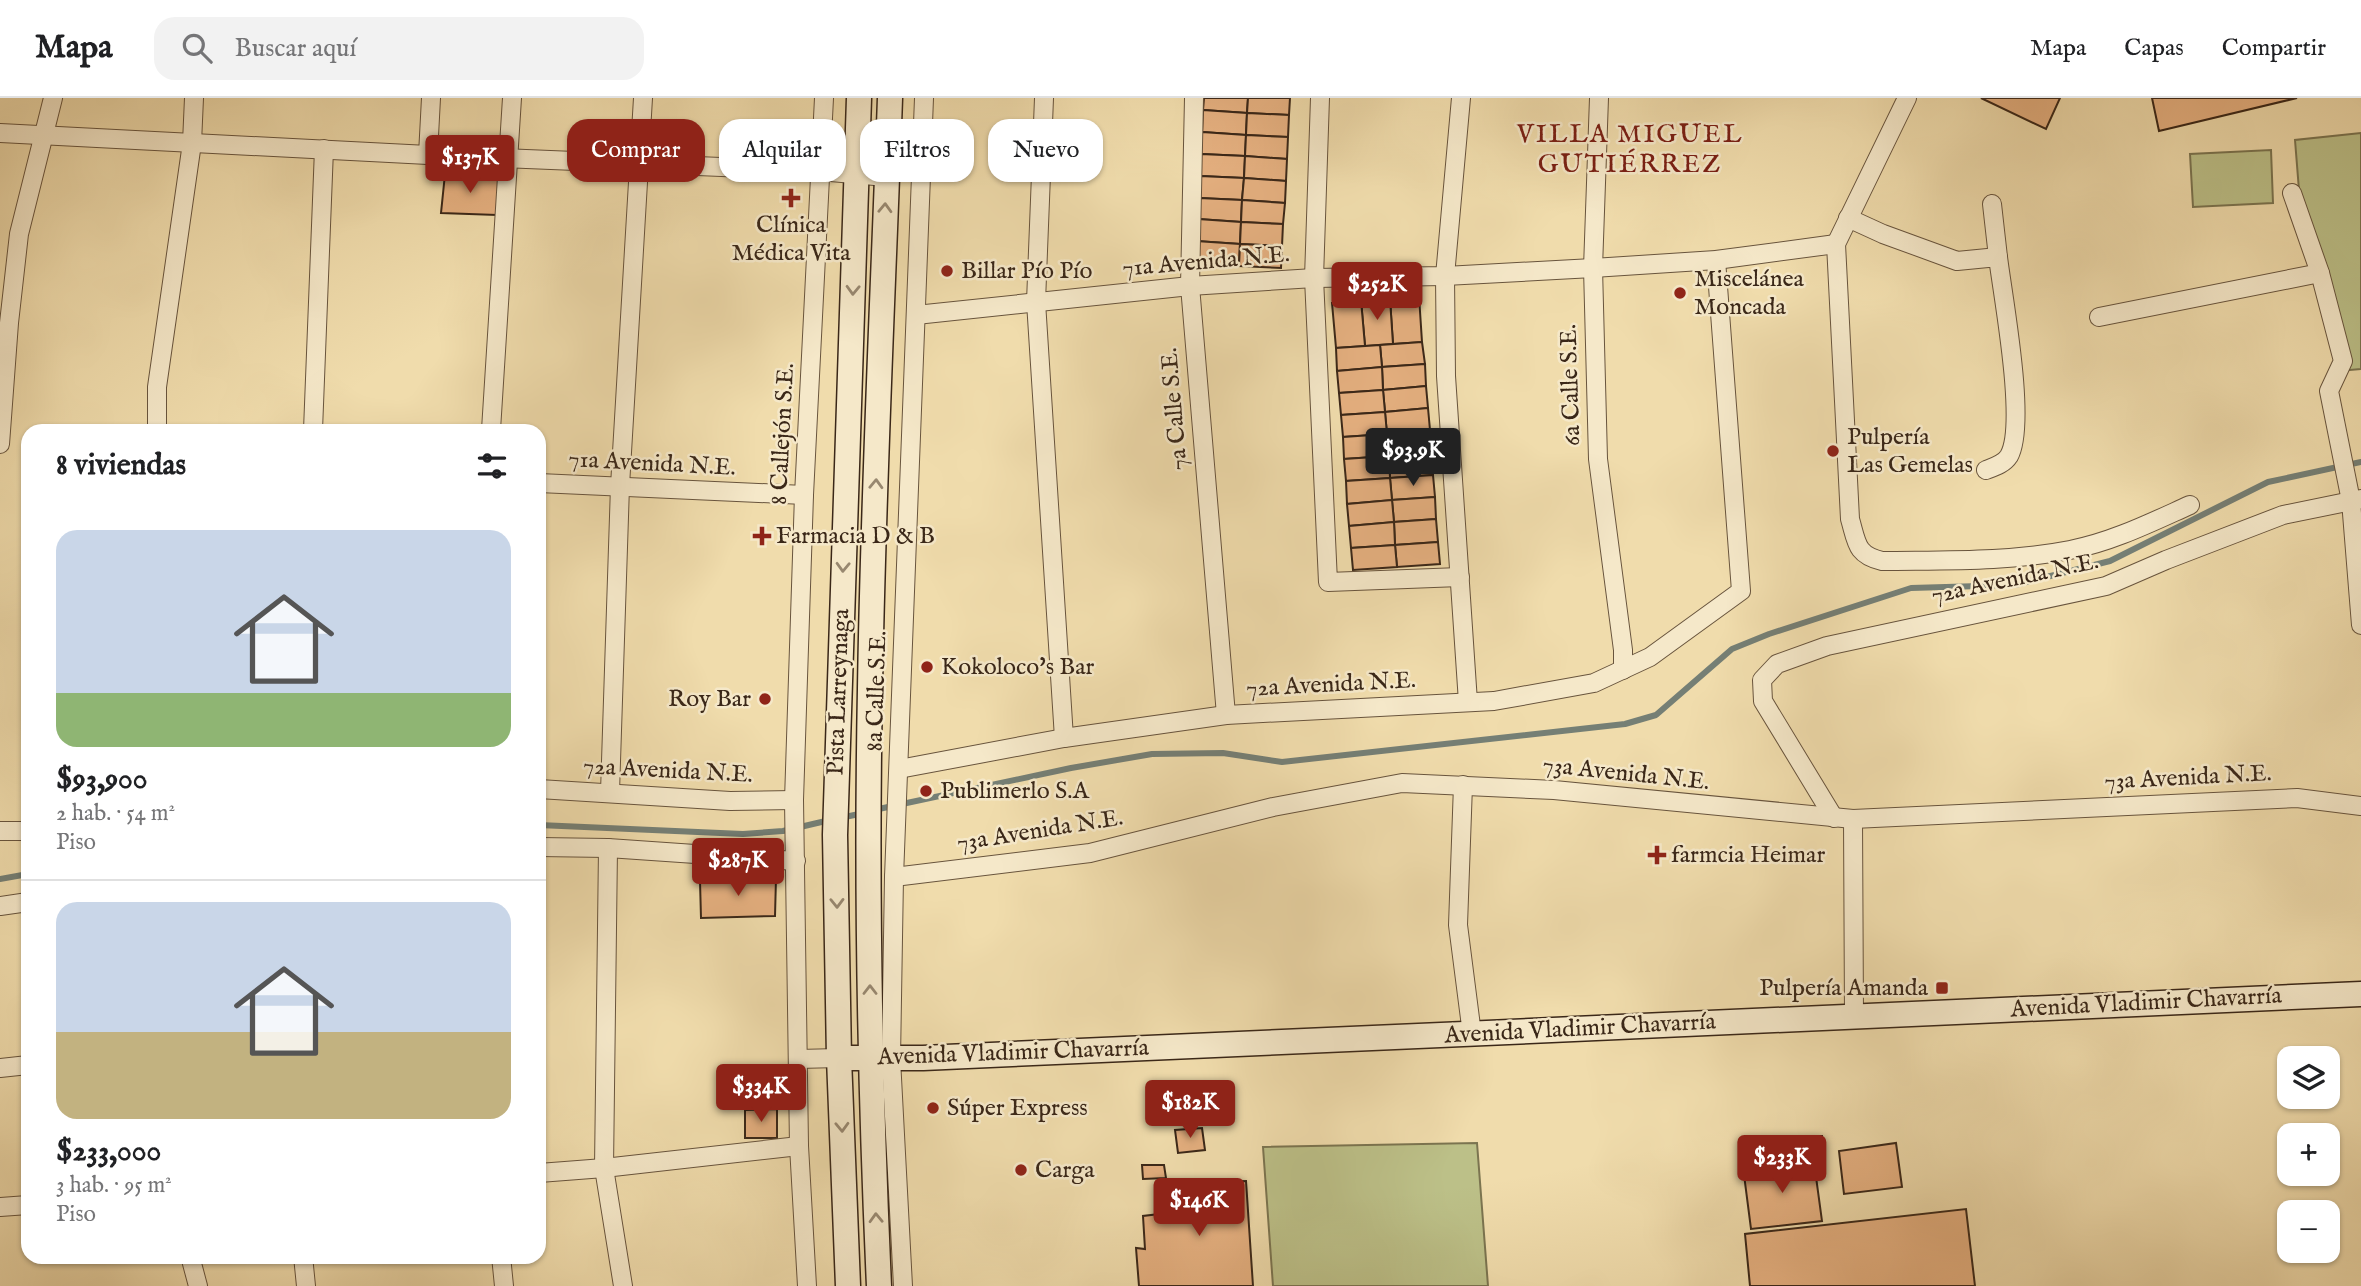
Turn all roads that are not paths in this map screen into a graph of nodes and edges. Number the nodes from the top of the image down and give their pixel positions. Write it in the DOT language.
graph roads {
  1 [pos="53,98"];
  2 [pos="194,98"];
  3 [pos="431,98"];
  4 [pos="512,98"];
  5 [pos="643,98"];
  6 [pos="824,98"];
  7 [pos="859,98"];
  8 [pos="890,98"];
  9 [pos="924,98"];
  10 [pos="1044,98"];
  11 [pos="1194,98"];
  12 [pos="1320,98"];
  13 [pos="1461,98"];
  14 [pos="1599,98"];
  15 [pos="1907,98"];
  16 [pos="642,119"];
  17 [pos="823,119"];
  18 [pos="889,119"];
  19 [pos="0,132"];
  20 [pos="45,134"];
  21 [pos="192,143"];
  22 [pos="324,149"];
  23 [pos="428,155"];
  24 [pos="508,157"];
  25 [pos="567,159"];
  26 [pos="846,172"];
  27 [pos="857,173"];
  28 [pos="860,173"];
  29 [pos="639,182"];
  30 [pos="819,182"];
  31 [pos="886,182"];
  32 [pos="2292,193"];
  33 [pos="1992,204"];
  34 [pos="1849,218"];
  35 [pos="1836,244"];
  36 [pos="1998,257"];
  37 [pos="1716,260"];
  38 [pos="1593,268"];
  39 [pos="2320,273"];
  40 [pos="1445,276"];
  41 [pos="1314,278"];
  42 [pos="1189,286"];
  43 [pos="1036,302"];
  44 [pos="916,315"];
  45 [pos="2099,317"];
  46 [pos="157,424"];
  47 [pos="313,424"];
  48 [pos="491,424"];
  49 [pos="0,443"];
  50 [pos="1986,470"];
  51 [pos="546,483"];
  52 [pos="620,486"];
  53 [pos="804,495"];
  54 [pos="2356,500"];
  55 [pos="2190,505"];
  56 [pos="1460,577"];
  57 [pos="2361,625"];
  58 [pos="1623,670"];
  59 [pos="1468,702"];
  60 [pos="1226,715"];
  61 [pos="1064,738"];
  62 [pos="898,777"];
  63 [pos="1463,785"];
  64 [pos="546,789"];
  65 [pos="610,792"];
  66 [pos="2361,806"];
  67 [pos="794,811"];
  68 [pos="1834,818"];
  69 [pos="1853,819"];
  70 [pos="0,831"];
  71 [pos="21,831"];
  72 [pos="546,847"];
  73 [pos="608,848"];
  74 [pos="795,854"];
  75 [pos="894,877"];
  76 [pos="21,903"];
  77 [pos="0,906"];
  78 [pos="2361,994"];
  79 [pos="1854,1016"];
  80 [pos="1472,1034"];
  81 [pos="839,1058"];
  82 [pos="798,1059"];
  83 [pos="881,1059"];
  84 [pos="21,1066"];
  85 [pos="0,1068"];
  86 [pos="799,1146"];
  87 [pos="604,1168"];
  88 [pos="546,1172"];
  89 [pos="21,1206"];
  90 [pos="0,1207"];
  91 [pos="192,1264"];
  92 [pos="304,1264"];
  93 [pos="502,1264"];
  94 [pos="198,1286"];
  95 [pos="306,1286"];
  96 [pos="504,1286"];
  97 [pos="623,1286"];
  98 [pos="807,1286"];
  99 [pos="848,1286"];
  100 [pos="879,1286"];
  101 [pos="903,1286"];
  1 -- 20 [label="street"];
  2 -- 21 [label="street"];
  3 -- 23 [label="street"];
  4 -- 24 [label="street"];
  5 -- 16 [label="street"];
  6 -- 17 [label="street, 8 Callejón S.E."];
  7 -- 27 [label="main road, Pista Larreynaga"];
  8 -- 18 [label="main road, Pista Larreynaga"];
  9 -- 44 [label="street, 8a Calle S.E."];
  10 -- 43 [label="street"];
  11 -- 42 [label="street, 7a Calle S.E."];
  12 -- 41 [label="street"];
  13 -- 40 [label="street"];
  14 -- 38 [label="street, 6a Calle S.E."];
  15 -- 34 [label="street"];
  19 -- 20 [label="street"];
  20 -- 21 [label="street"];
  20 -- 49 [label="street"];
  21 -- 22 [label="street"];
  21 -- 46 [label="street"];
  22 -- 23 [label="street"];
  22 -- 47 [label="street"];
  23 -- 24 [label="street"];
  24 -- 25 [label="street"];
  24 -- 48 [label="street"];
  26 -- 27 [label="street"];
  27 -- 28 [label="street"];
  27 -- 81 [label="main road, Pista Larreynaga, one-way"];
  29 -- 52 [label="street"];
  30 -- 53 [label="street, 8 Callejón S.E."];
  83 -- 31 [label="main road, Pista Larreynaga, one-way"];
  32 -- 39 [label="street"];
  33 -- 36 [label="street"];
  34 -- 35 [label="street"];
  34 -- 36 [label="street"];
  35 -- 37 [label="street, 71a Avenida N.E."];
  35 -- 55 [label="street"];
  36 -- 50 [label="street"];
  37 -- 38 [label="street, 71a Avenida N.E."];
  37 -- 58 [label="street, 72a Avenida N.E."];
  38 -- 40 [label="street, 71a Avenida N.E."];
  38 -- 58 [label="street, 6a Calle S.E."];
  39 -- 45 [label="street"];
  39 -- 54 [label="street"];
  40 -- 41 [label="street, 71a Avenida N.E."];
  40 -- 56 [label="street"];
  41 -- 42 [label="street, 71a Avenida N.E."];
  41 -- 56 [label="street"];
  42 -- 43 [label="street, 71a Avenida N.E."];
  42 -- 60 [label="street, 7a Calle S.E."];
  43 -- 44 [label="street, 71a Avenida N.E."];
  43 -- 61 [label="street"];
  44 -- 62 [label="street, 8a Calle S.E."];
  51 -- 52 [label="street, 71a Avenida N.E."];
  52 -- 53 [label="street, 71a Avenida N.E."];
  52 -- 65 [label="street"];
  53 -- 67 [label="street, 8 Callejón S.E."];
  54 -- 57 [label="street"];
  54 -- 68 [label="street, 72a Avenida N.E."];
  56 -- 59 [label="street"];
  58 -- 59 [label="street, 72a Avenida N.E."];
  59 -- 60 [label="street, 72a Avenida N.E."];
  60 -- 61 [label="street, 72a Avenida N.E."];
  61 -- 62 [label="street, 72a Avenida N.E."];
  62 -- 75 [label="street, 8a Calle S.E."];
  63 -- 68 [label="street, 73a Avenida N.E."];
  63 -- 75 [label="street, 73a Avenida N.E."];
  63 -- 80 [label="street"];
  64 -- 65 [label="street, 72a Avenida N.E."];
  65 -- 67 [label="street, 72a Avenida N.E."];
  66 -- 69 [label="street, 73a Avenida N.E."];
  67 -- 74 [label="street, 8 Callejón S.E."];
  68 -- 69 [label="street, 73a Avenida N.E."];
  69 -- 79 [label="street"];
  70 -- 71 [label="street"];
  72 -- 73 [label="street"];
  73 -- 74 [label="street"];
  73 -- 87 [label="street"];
  74 -- 82 [label="street"];
  75 -- 83 [label="street, 8a Calle S.E."];
  76 -- 77 [label="street"];
  78 -- 79 [label="main road, Avenida Vladimir Chavarría"];
  79 -- 80 [label="main road, Avenida Vladimir Chavarría"];
  80 -- 83 [label="main road, Avenida Vladimir Chavarría"];
  81 -- 82 [label="street, Avenida Vladimir Chavarría"];
  81 -- 83 [label="main road, Avenida Vladimir Chavarría"];
  81 -- 99 [label="main road, Pista Larreynaga, one-way"];
  82 -- 86 [label="street"];
  100 -- 83 [label="main road, Pista Larreynaga, one-way"];
  83 -- 101 [label="street, 8a Calle S.E."];
  84 -- 85 [label="street"];
  86 -- 87 [label="street"];
  86 -- 98 [label="street"];
  87 -- 88 [label="street"];
  87 -- 97 [label="street"];
  89 -- 90 [label="street"];
  91 -- 94 [label="street"];
  92 -- 95 [label="street"];
  93 -- 96 [label="street"];
}
